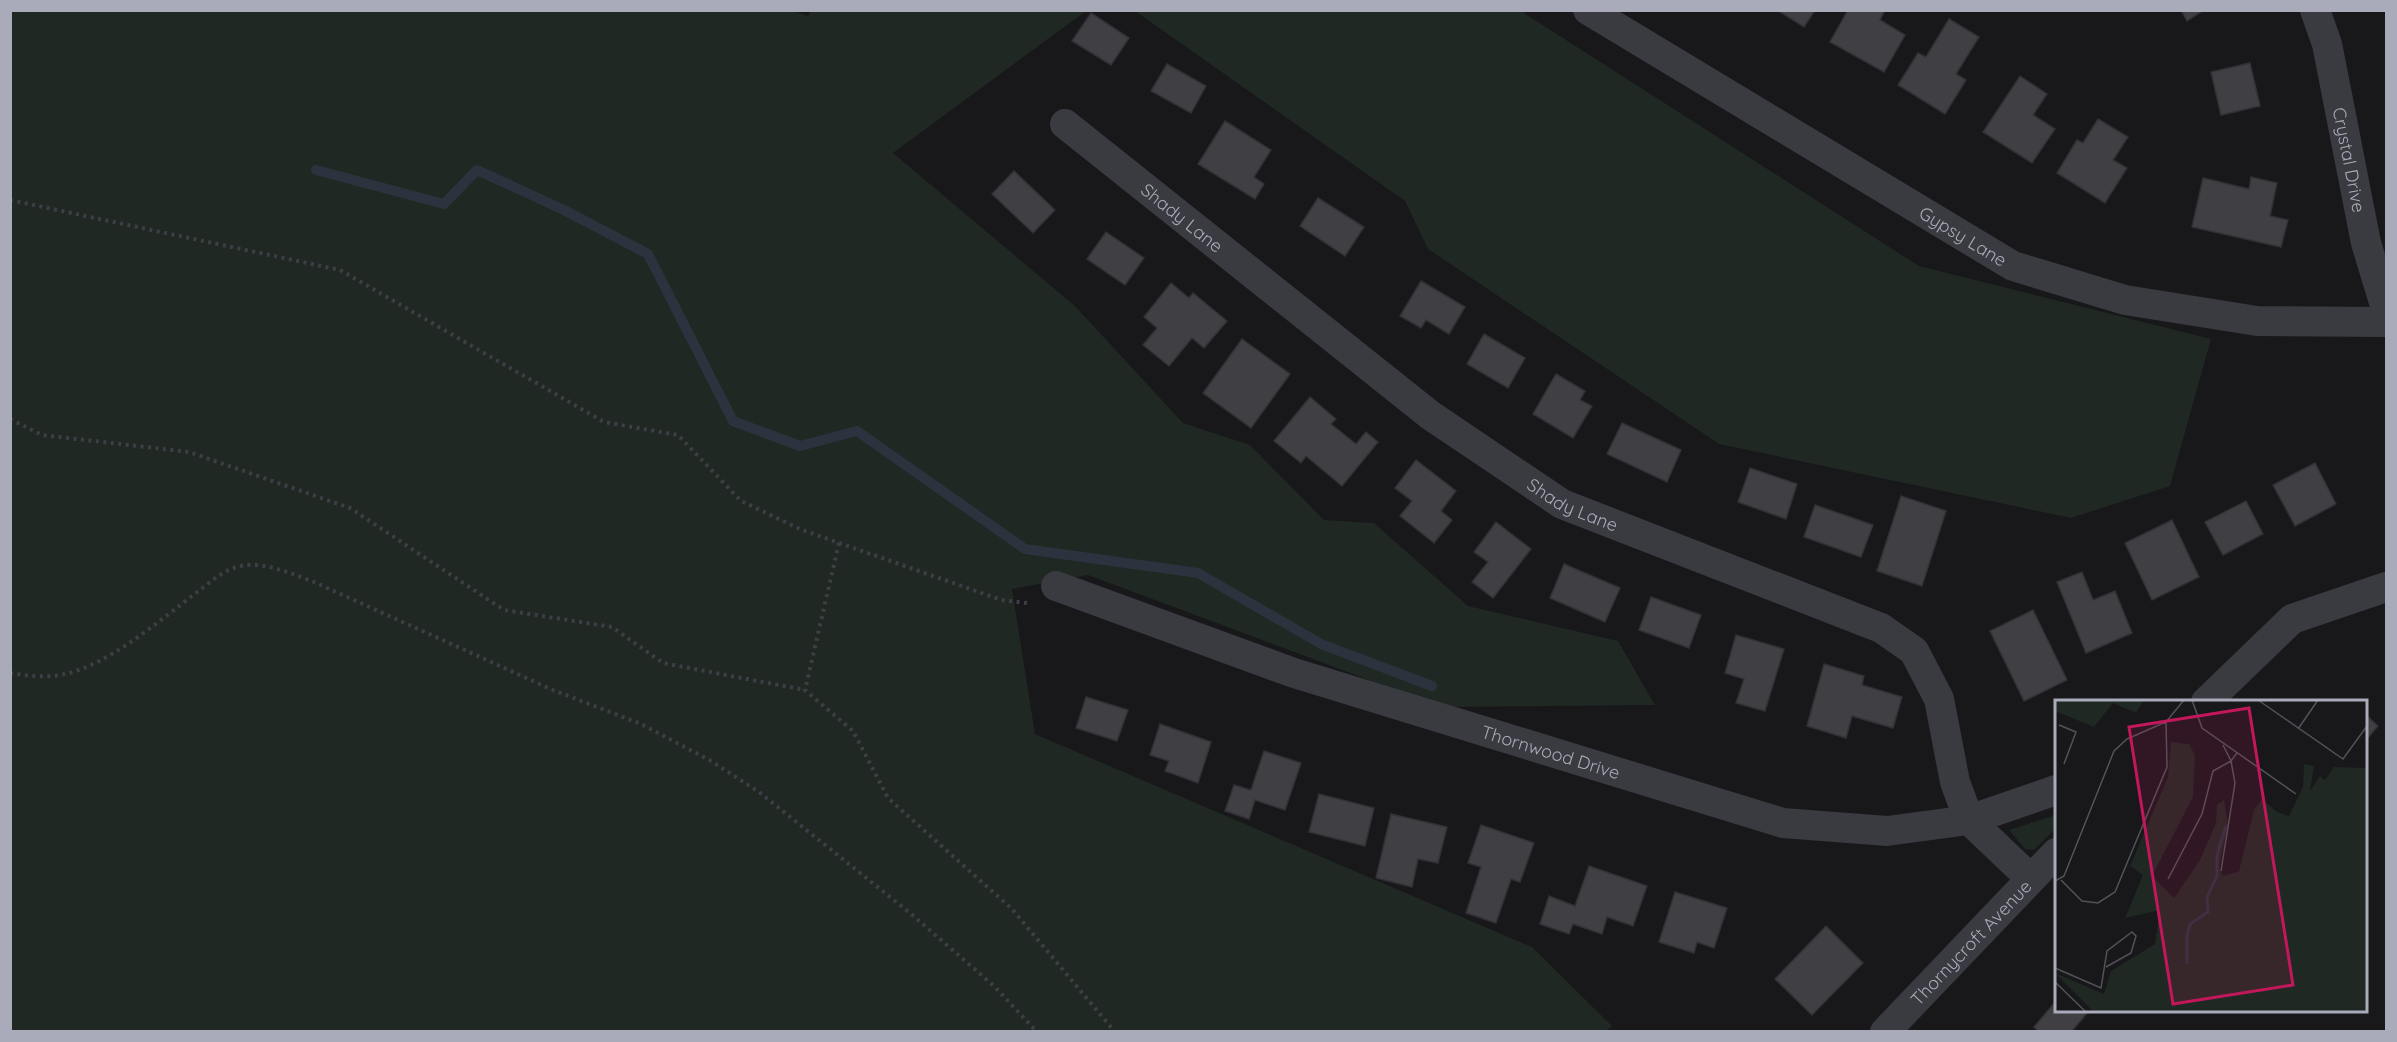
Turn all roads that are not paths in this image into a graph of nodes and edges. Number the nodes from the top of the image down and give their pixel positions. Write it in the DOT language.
graph roads {
  1 [pos="1588,10"];
  2 [pos="2315,10"];
  3 [pos="1065,124"];
  4 [pos="2386,309"];
  5 [pos="2386,322"];
  6 [pos="1056,586"];
  7 [pos="2386,587"];
  8 [pos="2208,700"];
  9 [pos="2055,790"];
  10 [pos="1969,820"];
  11 [pos="2055,854"];
  12 [pos="2031,879"];
  13 [pos="1885,1032"];
  1 -- 5 [label="street, Gypsy Lane"];
  2 -- 4 [label="street, Crystal Drive"];
  3 -- 10 [label="street, Shady Lane"];
  6 -- 10 [label="street, Thornwood Drive"];
  7 -- 8 [label="street"];
  9 -- 10 [label="street, Thornwood Drive"];
  10 -- 12 [label="street, Shady Lane"];
  11 -- 12 [label="street, Thornycroft Avenue"];
  12 -- 13 [label="street, Thornycroft Avenue"];
}
